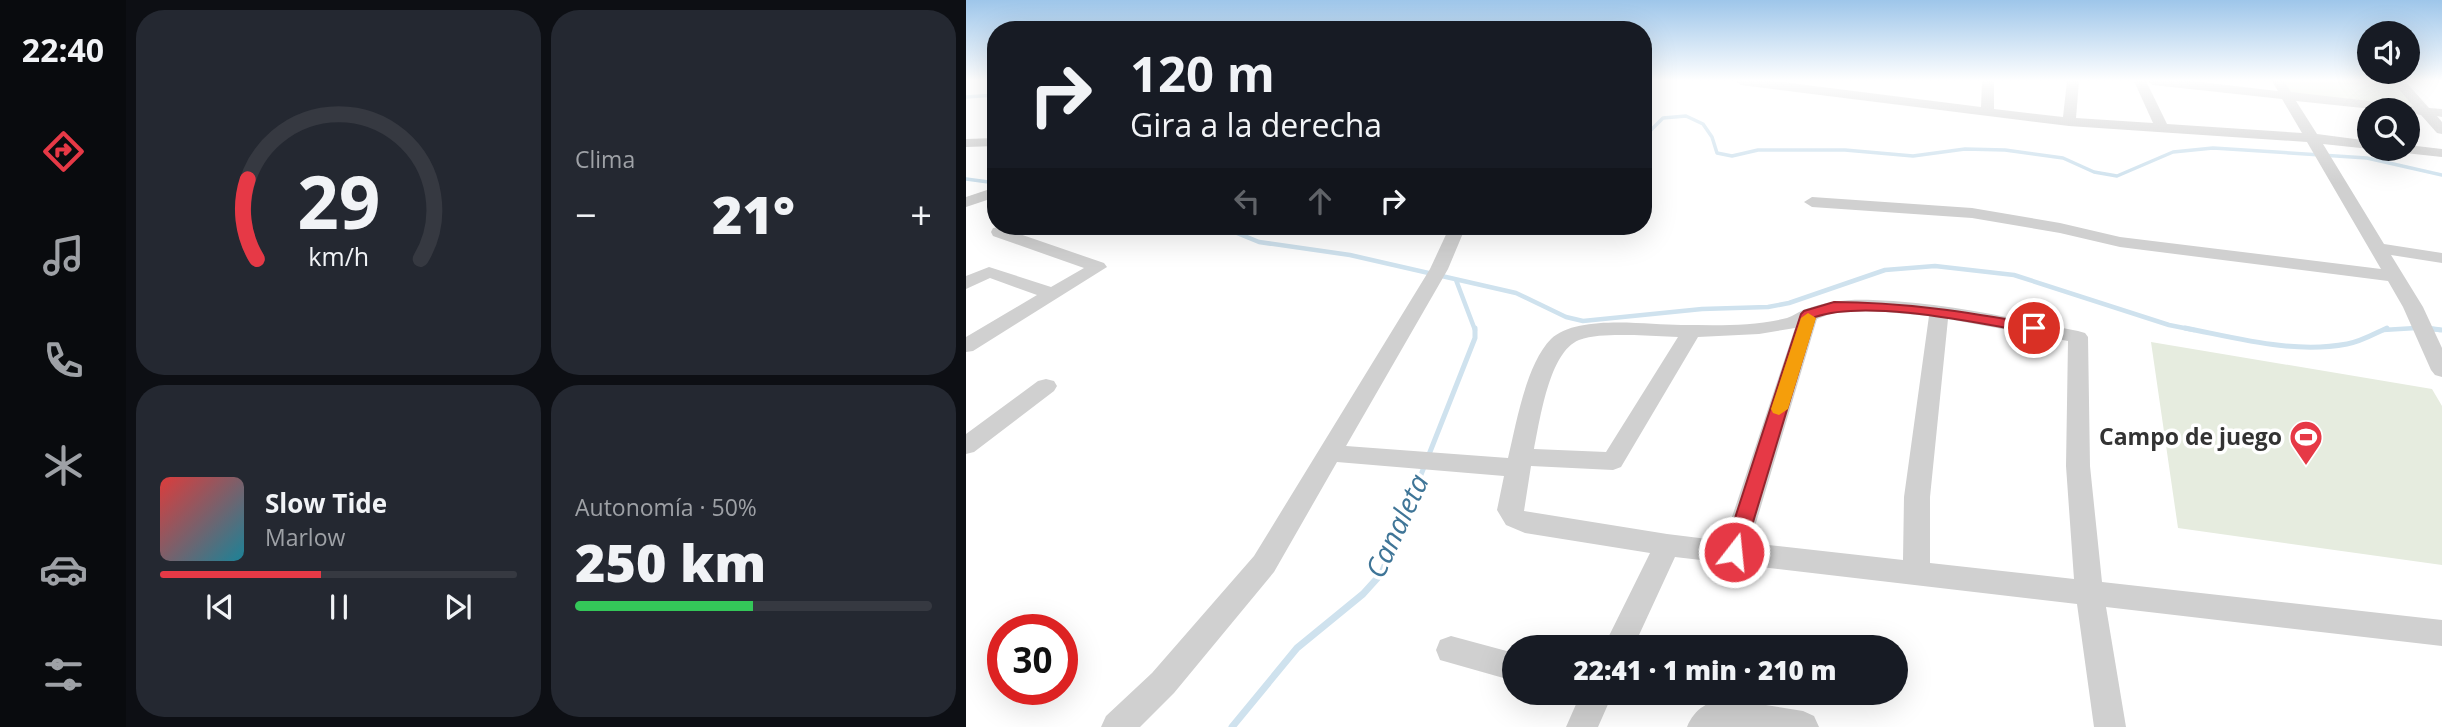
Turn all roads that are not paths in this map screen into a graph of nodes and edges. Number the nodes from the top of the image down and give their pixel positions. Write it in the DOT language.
graph roads {
  1 [pos="2011,115"];
  2 [pos="2070,115"];
  3 [pos="2155,115"];
  4 [pos="2298,115"];
  5 [pos="2429,115"];
  6 [pos="2069,122"];
  7 [pos="2161,127"];
  8 [pos="2442,130"];
  9 [pos="987,142"];
  10 [pos="966,143"];
  11 [pos="2357,145"];
  12 [pos="2317,147"];
  13 [pos="2420,151"];
  14 [pos="2442,153"];
  15 [pos="987,195"];
  16 [pos="966,202"];
  17 [pos="1812,202"];
  18 [pos="1007,235"];
  19 [pos="1454,235"];
  20 [pos="2377,248"];
  21 [pos="2442,258"];
  22 [pos="2393,276"];
  23 [pos="966,284"];
  24 [pos="1052,294"];
  25 [pos="1939,313"];
  26 [pos="1809,314"];
  27 [pos="1692,330"];
  28 [pos="966,346"];
  29 [pos="2442,370"];
  30 [pos="1046,386"];
  31 [pos="966,446"];
  32 [pos="1330,453"];
  33 [pos="1521,462"];
  34 [pos="1667,545"];
  35 [pos="1734,552"];
  36 [pos="1916,573"];
  37 [pos="2090,594"];
  38 [pos="2442,634"];
  39 [pos="1624,635"];
  40 [pos="1451,650"];
  41 [pos="1502,664"];
  42 [pos="1592,705"];
  43 [pos="1122,726"];
  44 [pos="1582,727"];
  45 [pos="1703,727"];
  46 [pos="1803,727"];
  47 [pos="2110,727"];
  1 -- 6 [label="street"];
  2 -- 6 [label="street"];
  3 -- 7 [label="street"];
  4 -- 12 [label="street"];
  5 -- 8 [label="street"];
  6 -- 7 [label="street"];
  7 -- 12 [label="street"];
  9 -- 10 [label="street"];
  11 -- 12 [label="street"];
  12 -- 20 [label="street"];
  13 -- 14 [label="street"];
  15 -- 16 [label="street"];
  17 -- 22 [label="street"];
  18 -- 24 [label="street"];
  19 -- 32 [label="street"];
  20 -- 21 [label="street"];
  20 -- 22 [label="street"];
  22 -- 29 [label="street"];
  23 -- 24 [label="street"];
  24 -- 28 [label="street"];
  25 -- 26 [label="street"];
  25 -- 36 [label="street"];
  25 -- 37 [label="street"];
  26 -- 27 [label="street"];
  26 -- 35 [label="street"];
  27 -- 33 [label="street"];
  27 -- 33 [label="street"];
  30 -- 31 [label="street"];
  32 -- 33 [label="street"];
  32 -- 43 [label="street"];
  33 -- 34 [label="street"];
  34 -- 35 [label="street"];
  34 -- 39 [label="street"];
  35 -- 36 [label="street"];
  36 -- 37 [label="street"];
  37 -- 38 [label="street"];
  37 -- 47 [label="street"];
  40 -- 41 [label="street"];
  42 -- 44 [label="street"];
  45 -- 46 [label="street"];
}
